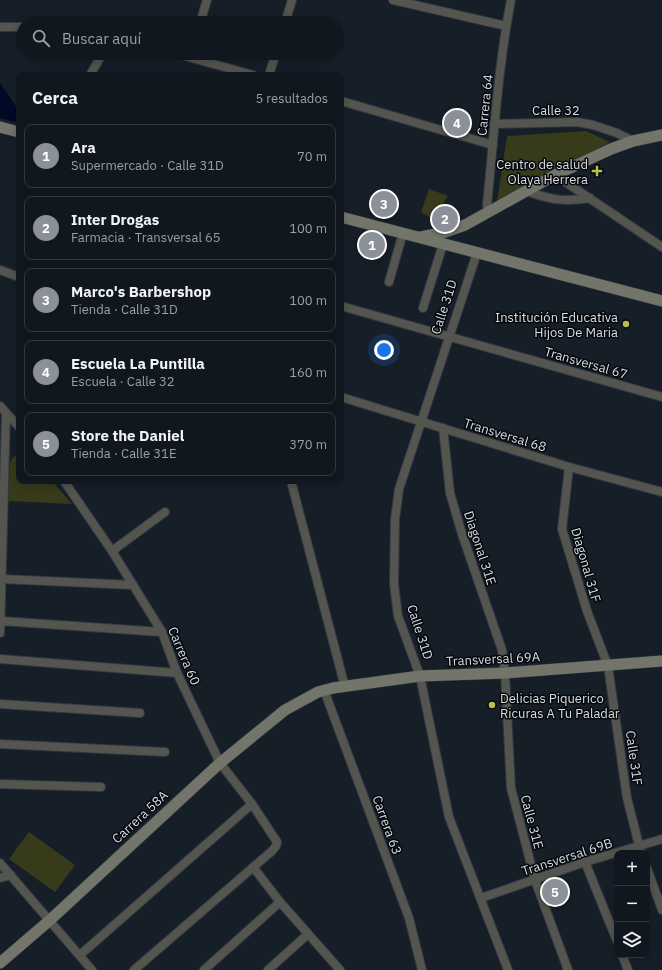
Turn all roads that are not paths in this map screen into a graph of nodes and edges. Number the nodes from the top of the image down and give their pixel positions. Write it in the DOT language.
graph roads {
  1 [pos="207,0"];
  2 [pos="292,0"];
  3 [pos="393,0"];
  4 [pos="511,0"];
  5 [pos="202,16"];
  6 [pos="287,16"];
  7 [pos="506,26"];
  8 [pos="0,27"];
  9 [pos="16,27"];
  10 [pos="99,60"];
  11 [pos="205,60"];
  12 [pos="274,60"];
  13 [pos="92,72"];
  14 [pos="243,72"];
  15 [pos="270,72"];
  16 [pos="344,102"];
  17 [pos="494,124"];
  18 [pos="0,127"];
  19 [pos="16,131"];
  20 [pos="662,135"];
  21 [pos="633,141"];
  22 [pos="493,145"];
  23 [pos="555,175"];
  24 [pos="527,191"];
  25 [pos="590,198"];
  26 [pos="488,213"];
  27 [pos="344,218"];
  28 [pos="403,233"];
  29 [pos="419,238"];
  30 [pos="443,244"];
  31 [pos="662,247"];
  32 [pos="477,253"];
  33 [pos="0,270"];
  34 [pos="16,276"];
  35 [pos="389,282"];
  36 [pos="662,301"];
  37 [pos="344,307"];
  38 [pos="422,308"];
  39 [pos="449,337"];
  40 [pos="662,397"];
  41 [pos="344,398"];
  42 [pos="0,406"];
  43 [pos="6,413"];
  44 [pos="421,421"];
  45 [pos="16,424"];
  46 [pos="443,428"];
  47 [pos="569,467"];
  48 [pos="2,474"];
  49 [pos="66,484"];
  50 [pos="292,484"];
  51 [pos="662,492"];
  52 [pos="165,512"];
  53 [pos="112,551"];
  54 [pos="1,574"];
  55 [pos="133,584"];
  56 [pos="1,621"];
  57 [pos="162,632"];
  58 [pos="0,633"];
  59 [pos="0,659"];
  60 [pos="662,661"];
  61 [pos="608,666"];
  62 [pos="176,673"];
  63 [pos="505,673"];
  64 [pos="420,676"];
  65 [pos="345,687"];
  66 [pos="324,690"];
  67 [pos="304,698"];
  68 [pos="0,704"];
  69 [pos="140,713"];
  70 [pos="0,744"];
  71 [pos="165,752"];
  72 [pos="220,763"];
  73 [pos="0,784"];
  74 [pos="101,787"];
  75 [pos="252,804"];
  76 [pos="662,839"];
  77 [pos="640,849"];
  78 [pos="585,862"];
  79 [pos="0,863"];
  80 [pos="253,867"];
  81 [pos="11,875"];
  82 [pos="650,876"];
  83 [pos="0,878"];
  84 [pos="535,880"];
  85 [pos="481,898"];
  86 [pos="280,902"];
  87 [pos="662,910"];
  88 [pos="50,920"];
  89 [pos="308,934"];
  90 [pos="614,934"];
  91 [pos="80,955"];
  92 [pos="623,958"];
  93 [pos="0,963"];
  94 [pos="337,969"];
  95 [pos="92,970"];
  96 [pos="134,970"];
  97 [pos="204,970"];
  98 [pos="268,970"];
  99 [pos="422,970"];
  100 [pos="508,970"];
  101 [pos="568,970"];
  102 [pos="628,970"];
  1 -- 5 [label="street"];
  2 -- 6 [label="street"];
  3 -- 7 [label="street"];
  4 -- 7 [label="street, Carrera 64"];
  7 -- 17 [label="street, Carrera 64"];
  8 -- 9 [label="street"];
  10 -- 13 [label="street"];
  11 -- 14 [label="street"];
  12 -- 15 [label="street"];
  16 -- 22 [label="street"];
  17 -- 21 [label="street, Calle 32"];
  17 -- 22 [label="street, Carrera 64"];
  18 -- 19 [label="street"];
  20 -- 21 [label="street"];
  21 -- 23 [label="street"];
  22 -- 26 [label="street, Carrera 64"];
  23 -- 24 [label="street"];
  23 -- 25 [label="street"];
  24 -- 25 [label="street"];
  24 -- 26 [label="street"];
  25 -- 31 [label="street"];
  26 -- 29 [label="street"];
  27 -- 28 [label="street"];
  28 -- 29 [label="street"];
  28 -- 35 [label="street"];
  29 -- 30 [label="street"];
  30 -- 32 [label="street"];
  30 -- 38 [label="street"];
  32 -- 36 [label="street"];
  32 -- 39 [label="street, Calle 31D"];
  33 -- 34 [label="street"];
  37 -- 39 [label="street, Transversal 67"];
  39 -- 40 [label="street, Transversal 67"];
  39 -- 44 [label="street, Calle 31D"];
  41 -- 44 [label="street, Transversal 68"];
  42 -- 43 [label="street"];
  43 -- 45 [label="street"];
  43 -- 48 [label="street"];
  44 -- 46 [label="street, Transversal 68"];
  44 -- 64 [label="street, Calle 31D"];
  46 -- 47 [label="street, Transversal 68"];
  46 -- 63 [label="street, Diagonal 31E"];
  47 -- 51 [label="street, Transversal 68"];
  47 -- 61 [label="street, Diagonal 31F"];
  48 -- 54 [label="street"];
  49 -- 53 [label="street, Carrera 60"];
  50 -- 65 [label="street"];
  52 -- 53 [label="street"];
  53 -- 55 [label="street, Carrera 60"];
  54 -- 55 [label="street"];
  54 -- 56 [label="street"];
  55 -- 57 [label="street, Carrera 60"];
  56 -- 57 [label="street"];
  56 -- 58 [label="street"];
  57 -- 62 [label="street, Carrera 60"];
  59 -- 62 [label="street"];
  60 -- 61 [label="street, Transversal 69A"];
  61 -- 63 [label="street, Transversal 69A"];
  61 -- 77 [label="street, Calle 31F"];
  62 -- 72 [label="street, Carrera 60"];
  63 -- 64 [label="street, Transversal 69A"];
  63 -- 84 [label="street, Calle 31E"];
  64 -- 65 [label="street, Transversal 69A"];
  64 -- 85 [label="street, Calle 31D"];
  65 -- 66 [label="street, Transversal 69A"];
  66 -- 67 [label="street, Transversal 69A"];
  66 -- 99 [label="street, Carrera 63"];
  67 -- 72 [label="street, Carrera 58A"];
  68 -- 69 [label="street"];
  70 -- 71 [label="street"];
  72 -- 75 [label="street, Carrera 60"];
  72 -- 88 [label="street, Carrera 58A"];
  73 -- 74 [label="street"];
  75 -- 80 [label="street, Carrera 60"];
  75 -- 91 [label="street"];
  76 -- 77 [label="street, Transversal 69B"];
  77 -- 78 [label="street, Transversal 69B"];
  78 -- 84 [label="street, Transversal 69B"];
  78 -- 90 [label="street"];
  79 -- 81 [label="street"];
  80 -- 86 [label="street"];
  80 -- 96 [label="street"];
  81 -- 83 [label="street"];
  81 -- 88 [label="street"];
  82 -- 87 [label="street"];
  84 -- 85 [label="street, Transversal 69B"];
  84 -- 101 [label="street, Calle 31E"];
  85 -- 100 [label="street, Calle 31D"];
  86 -- 89 [label="street"];
  86 -- 97 [label="street"];
  88 -- 91 [label="street"];
  88 -- 93 [label="street, Carrera 58A"];
  89 -- 94 [label="street"];
  89 -- 98 [label="street"];
  91 -- 95 [label="street"];
  92 -- 102 [label="street"];
}
